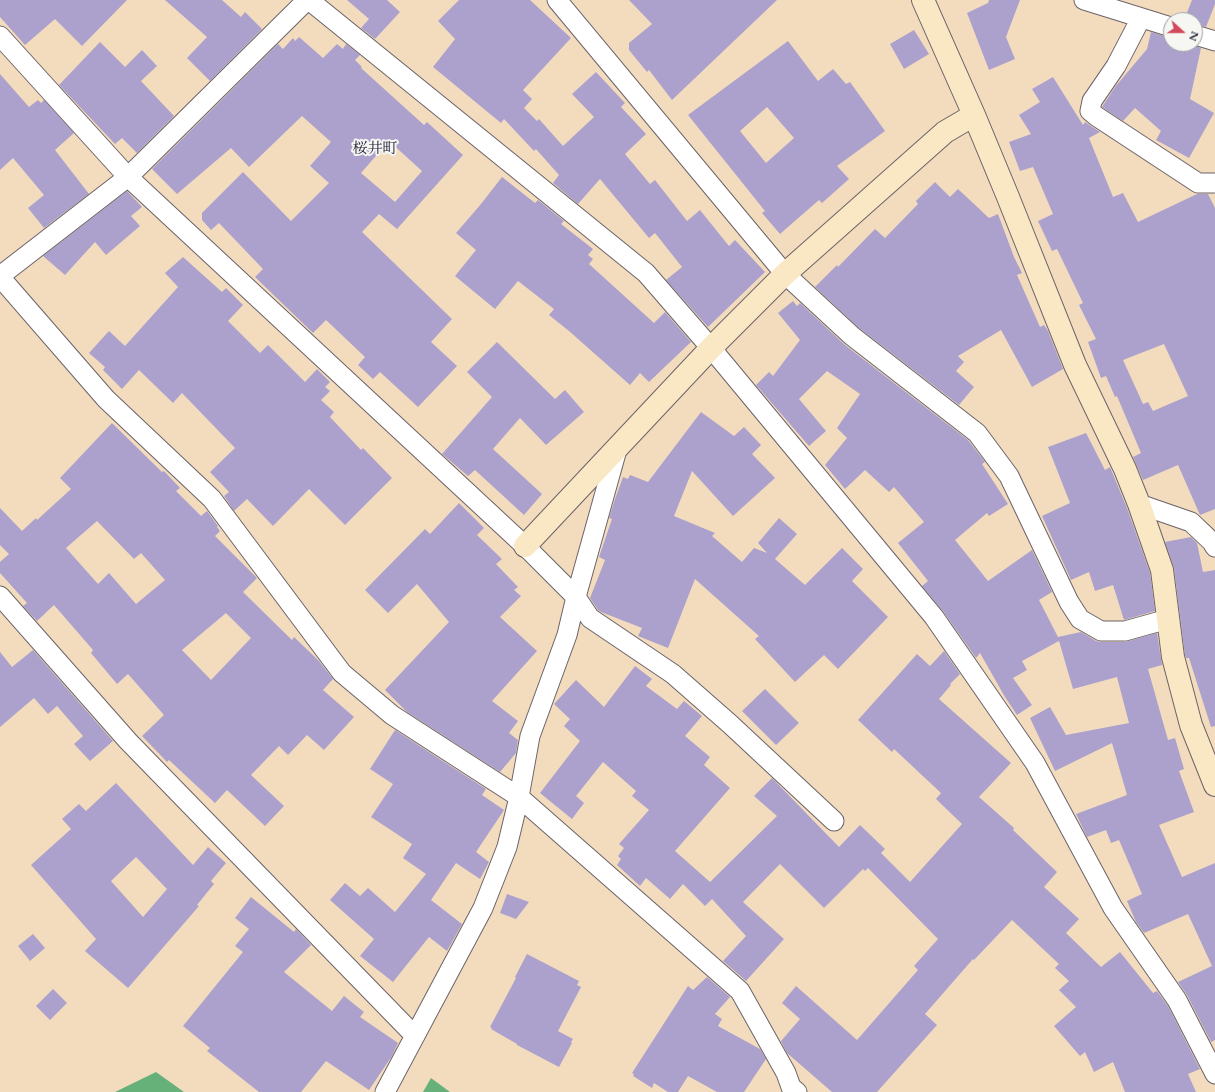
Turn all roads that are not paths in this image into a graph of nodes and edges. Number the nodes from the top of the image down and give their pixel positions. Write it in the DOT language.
graph roads {
  1 [pos="308,0"];
  2 [pos="557,0"];
  3 [pos="923,0"];
  4 [pos="1084,0"];
  5 [pos="1141,18"];
  6 [pos="1163,25"];
  7 [pos="0,36"];
  8 [pos="1203,37"];
  9 [pos="1215,41"];
  10 [pos="974,115"];
  11 [pos="128,177"];
  12 [pos="1215,183"];
  13 [pos="785,274"];
  14 [pos="0,276"];
  15 [pos="711,348"];
  16 [pos="618,446"];
  17 [pos="1140,504"];
  18 [pos="525,546"];
  19 [pos="1215,547"];
  20 [pos="0,596"];
  21 [pos="576,597"];
  22 [pos="1168,619"];
  23 [pos="1215,785"];
  24 [pos="519,797"];
  25 [pos="834,821"];
  26 [pos="415,1036"];
  27 [pos="1215,1074"];
  28 [pos="385,1092"];
  29 [pos="797,1092"];
  1 -- 11 [label="street"];
  1 -- 15 [label="street"];
  2 -- 13 [label="street"];
  3 -- 10 [label="street"];
  4 -- 5 [label="street"];
  5 -- 6 [label="street"];
  5 -- 12 [label="street"];
  7 -- 11 [label="street"];
  8 -- 9 [label="street"];
  10 -- 13 [label="street"];
  10 -- 17 [label="street"];
  11 -- 14 [label="street"];
  11 -- 18 [label="street"];
  13 -- 15 [label="street"];
  13 -- 22 [label="street"];
  14 -- 24 [label="street"];
  15 -- 16 [label="street"];
  15 -- 27 [label="street"];
  16 -- 18 [label="street"];
  16 -- 21 [label="street"];
  17 -- 19 [label="street"];
  17 -- 22 [label="street"];
  18 -- 21 [label="street"];
  20 -- 26 [label="street"];
  21 -- 24 [label="street"];
  21 -- 25 [label="street"];
  22 -- 23 [label="street"];
  24 -- 26 [label="street"];
  24 -- 29 [label="street"];
  26 -- 28 [label="street"];
}
